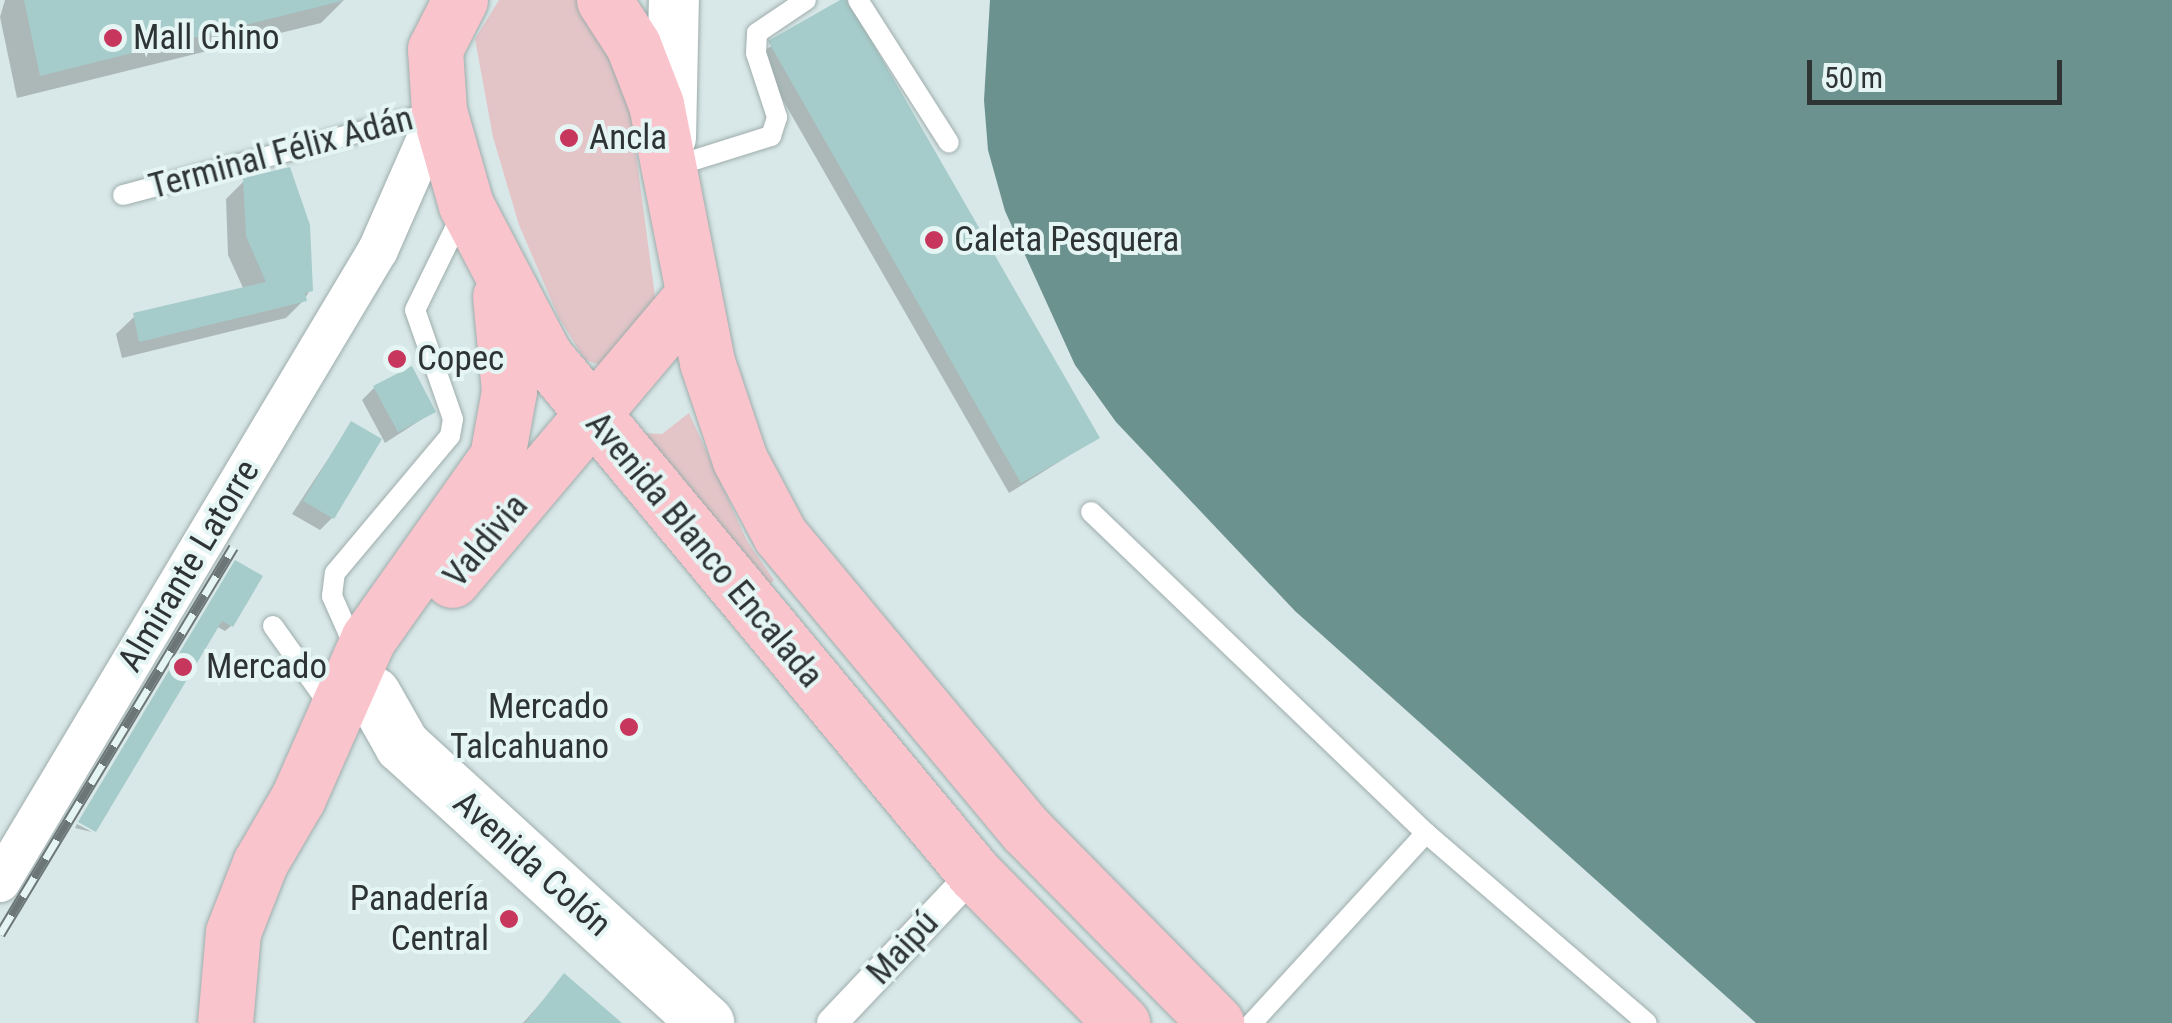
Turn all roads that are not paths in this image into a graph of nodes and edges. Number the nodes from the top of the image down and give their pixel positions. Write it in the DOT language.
graph roads {
  1 [pos="426,0"];
  2 [pos="460,0"];
  3 [pos="674,0"];
  4 [pos="806,0"];
  5 [pos="858,0"];
  6 [pos="606,1"];
  7 [pos="436,93"];
  8 [pos="950,143"];
  9 [pos="670,168"];
  10 [pos="124,195"];
  11 [pos="464,197"];
  12 [pos="378,250"];
  13 [pos="495,272"];
  14 [pos="692,296"];
  15 [pos="592,416"];
  16 [pos="1091,512"];
  17 [pos="273,626"];
  18 [pos="356,688"];
  19 [pos="1426,833"];
  20 [pos="974,873"];
  21 [pos="0,882"];
  22 [pos="224,1023"];
  23 [pos="706,1023"];
  24 [pos="832,1023"];
  25 [pos="1122,1023"];
  26 [pos="1216,1023"];
  27 [pos="1252,1023"];
  28 [pos="1647,1023"];
  1 -- 7 [label="main road, Avenida Blanco Encalada"];
  2 -- 7 [label="main road"];
  3 -- 9 [label="street"];
  4 -- 9 [label="lane"];
  5 -- 8 [label="lane"];
  6 -- 9 [label="main road, Avenida Blanco Encalada"];
  7 -- 10 [label="lane, Terminal Félix Adán"];
  7 -- 11 [label="main road, Avenida Blanco Encalada"];
  7 -- 12 [label="street, Almirante Latorre"];
  9 -- 14 [label="main road, Avenida Blanco Encalada"];
  11 -- 12 [label="street, Almirante Latorre"];
  11 -- 13 [label="main road, Avenida Blanco Encalada"];
  11 -- 18 [label="lane"];
  12 -- 21 [label="street, Almirante Latorre"];
  13 -- 15 [label="main road, Avenida Blanco Encalada"];
  13 -- 18 [label="main road, Valdivia"];
  14 -- 15 [label="main road, Valdivia"];
  14 -- 26 [label="main road, Avenida Blanco Encalada"];
  15 -- 18 [label="main road, Valdivia"];
  15 -- 20 [label="main road, Avenida Blanco Encalada"];
  16 -- 19 [label="lane"];
  17 -- 18 [label="lane"];
  18 -- 22 [label="main road, Valdivia"];
  18 -- 23 [label="main road, Avenida Colón"];
  19 -- 27 [label="lane"];
  19 -- 28 [label="lane"];
  20 -- 24 [label="street, Maipú"];
  20 -- 25 [label="main road, Avenida Blanco Encalada"];
}
